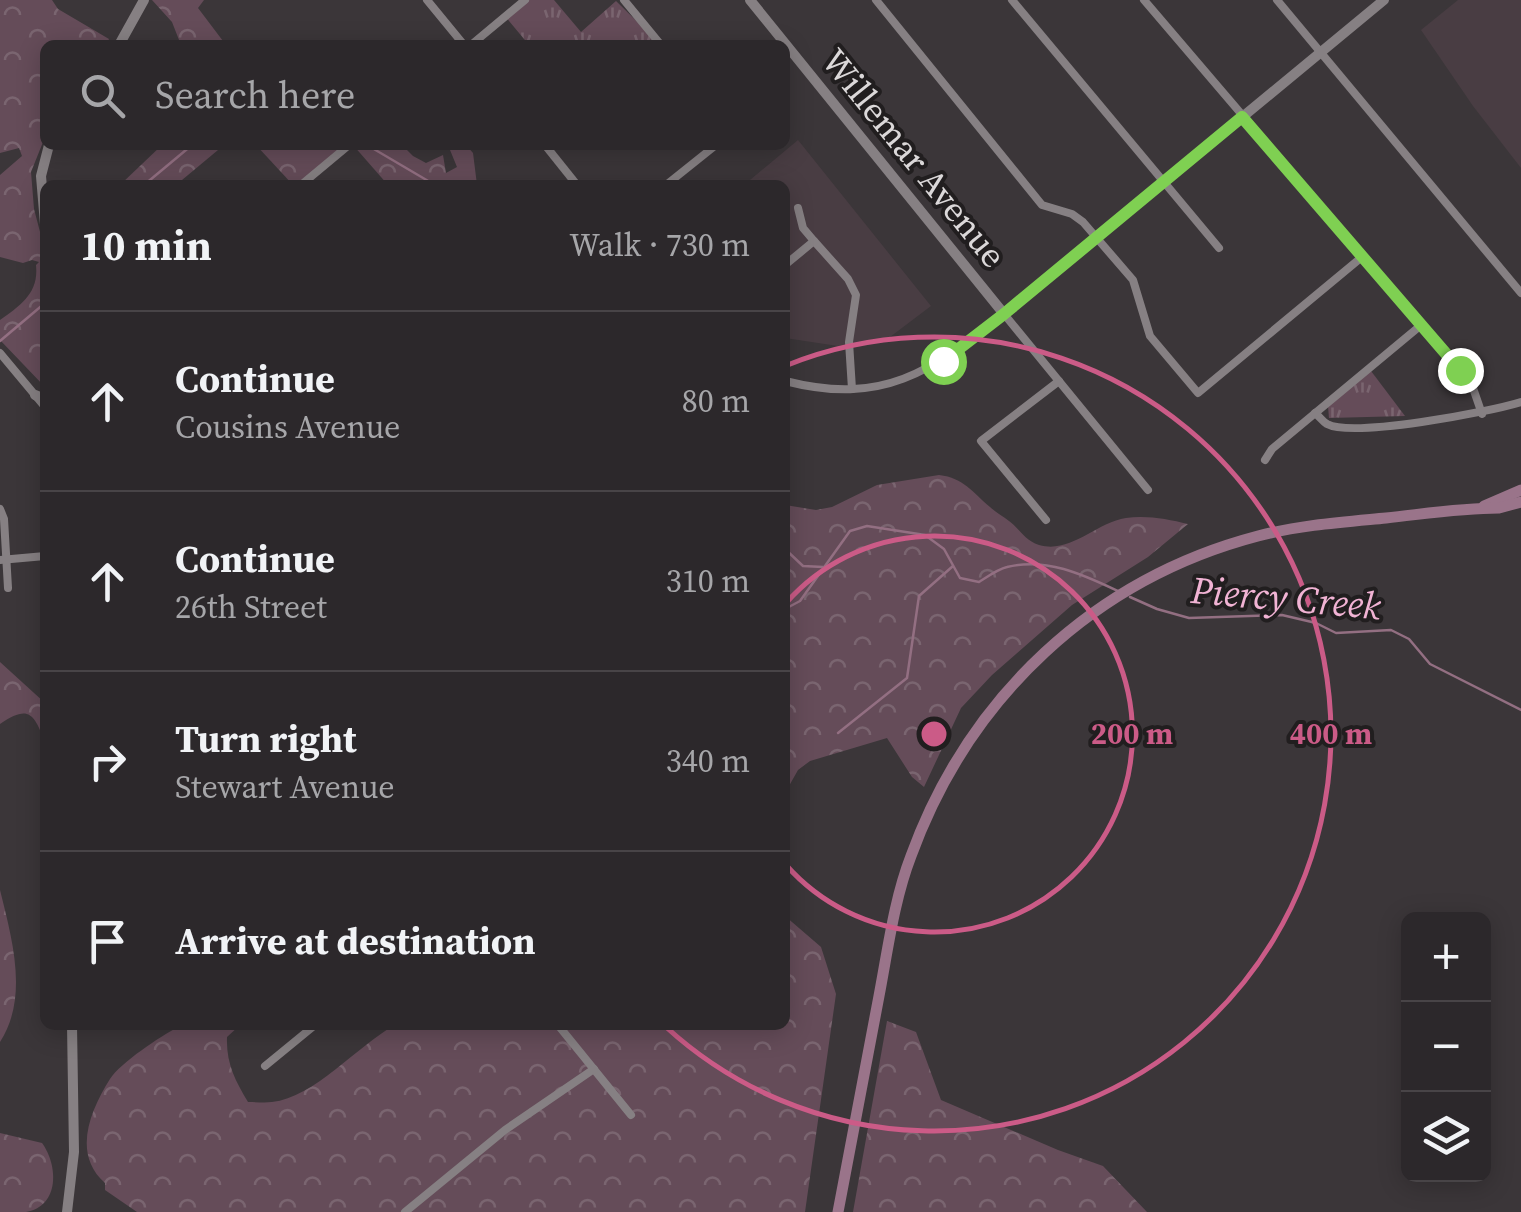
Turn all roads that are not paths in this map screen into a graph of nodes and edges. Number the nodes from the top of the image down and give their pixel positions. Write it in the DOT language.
graph roads {
  1 [pos="144,0"];
  2 [pos="427,0"];
  3 [pos="525,0"];
  4 [pos="624,0"];
  5 [pos="750,0"];
  6 [pos="876,0"];
  7 [pos="1012,0"];
  8 [pos="1144,0"];
  9 [pos="1277,0"];
  10 [pos="1384,0"];
  11 [pos="122,40"];
  12 [pos="463,40"];
  13 [pos="473,40"];
  14 [pos="657,40"];
  15 [pos="782,40"];
  16 [pos="790,49"];
  17 [pos="1320,52"];
  18 [pos="1242,117"];
  19 [pos="47,150"];
  20 [pos="343,150"];
  21 [pos="549,150"];
  22 [pos="710,150"];
  23 [pos="41,180"];
  24 [pos="307,180"];
  25 [pos="574,180"];
  26 [pos="672,180"];
  27 [pos="1164,181"];
  28 [pos="798,208"];
  29 [pos="1097,238"];
  30 [pos="814,241"];
  31 [pos="1219,248"];
  32 [pos="1362,256"];
  33 [pos="790,261"];
  34 [pos="1521,293"];
  35 [pos="1004,314"];
  36 [pos="1420,326"];
  37 [pos="0,353"];
  38 [pos="1058,380"];
  39 [pos="790,383"];
  40 [pos="852,390"];
  41 [pos="40,397"];
  42 [pos="1521,402"];
  43 [pos="1315,413"];
  44 [pos="1482,414"];
  45 [pos="982,442"];
  46 [pos="971,449"];
  47 [pos="1266,460"];
  48 [pos="1148,490"];
  49 [pos="1521,490"];
  50 [pos="1521,502"];
  51 [pos="1481,508"];
  52 [pos="0,509"];
  53 [pos="1046,520"];
  54 [pos="40,556"];
  55 [pos="3,560"];
  56 [pos="8,588"];
  57 [pos="72,1030"];
  58 [pos="310,1030"];
  59 [pos="562,1030"];
  60 [pos="265,1066"];
  61 [pos="594,1069"];
  62 [pos="631,1114"];
  63 [pos="67,1212"];
  64 [pos="405,1212"];
  65 [pos="838,1212"];
  1 -- 11 [label="street"];
  2 -- 12 [label="street"];
  3 -- 13 [label="street"];
  4 -- 14 [label="street"];
  5 -- 15 [label="street, Willemar Avenue"];
  6 -- 29 [label="street"];
  7 -- 27 [label="street"];
  8 -- 18 [label="street"];
  9 -- 17 [label="street"];
  10 -- 17 [label="street"];
  16 -- 35 [label="street, Willemar Avenue"];
  17 -- 18 [label="street"];
  17 -- 34 [label="street"];
  18 -- 27 [label="street"];
  18 -- 32 [label="street"];
  19 -- 23 [label="street"];
  20 -- 24 [label="street"];
  21 -- 25 [label="street"];
  22 -- 26 [label="street"];
  27 -- 29 [label="street"];
  27 -- 31 [label="street"];
  28 -- 30 [label="street"];
  29 -- 32 [label="street"];
  29 -- 35 [label="street"];
  30 -- 33 [label="street"];
  30 -- 40 [label="street"];
  32 -- 36 [label="street"];
  35 -- 38 [label="street, Willemar Avenue"];
  35 -- 40 [label="street"];
  36 -- 43 [label="street"];
  36 -- 44 [label="street"];
  37 -- 41 [label="street"];
  38 -- 45 [label="street"];
  38 -- 48 [label="street, Willemar Avenue"];
  39 -- 40 [label="street"];
  42 -- 44 [label="street"];
  43 -- 44 [label="street"];
  43 -- 47 [label="street"];
  45 -- 46 [label="street"];
  45 -- 53 [label="street"];
  49 -- 51 [label="main road"];
  50 -- 51 [label="main road"];
  51 -- 65 [label="main road"];
  52 -- 55 [label="street"];
  54 -- 55 [label="street"];
  55 -- 56 [label="street"];
  57 -- 63 [label="street"];
  58 -- 60 [label="street"];
  59 -- 61 [label="street"];
  61 -- 62 [label="street"];
  61 -- 64 [label="street"];
}
